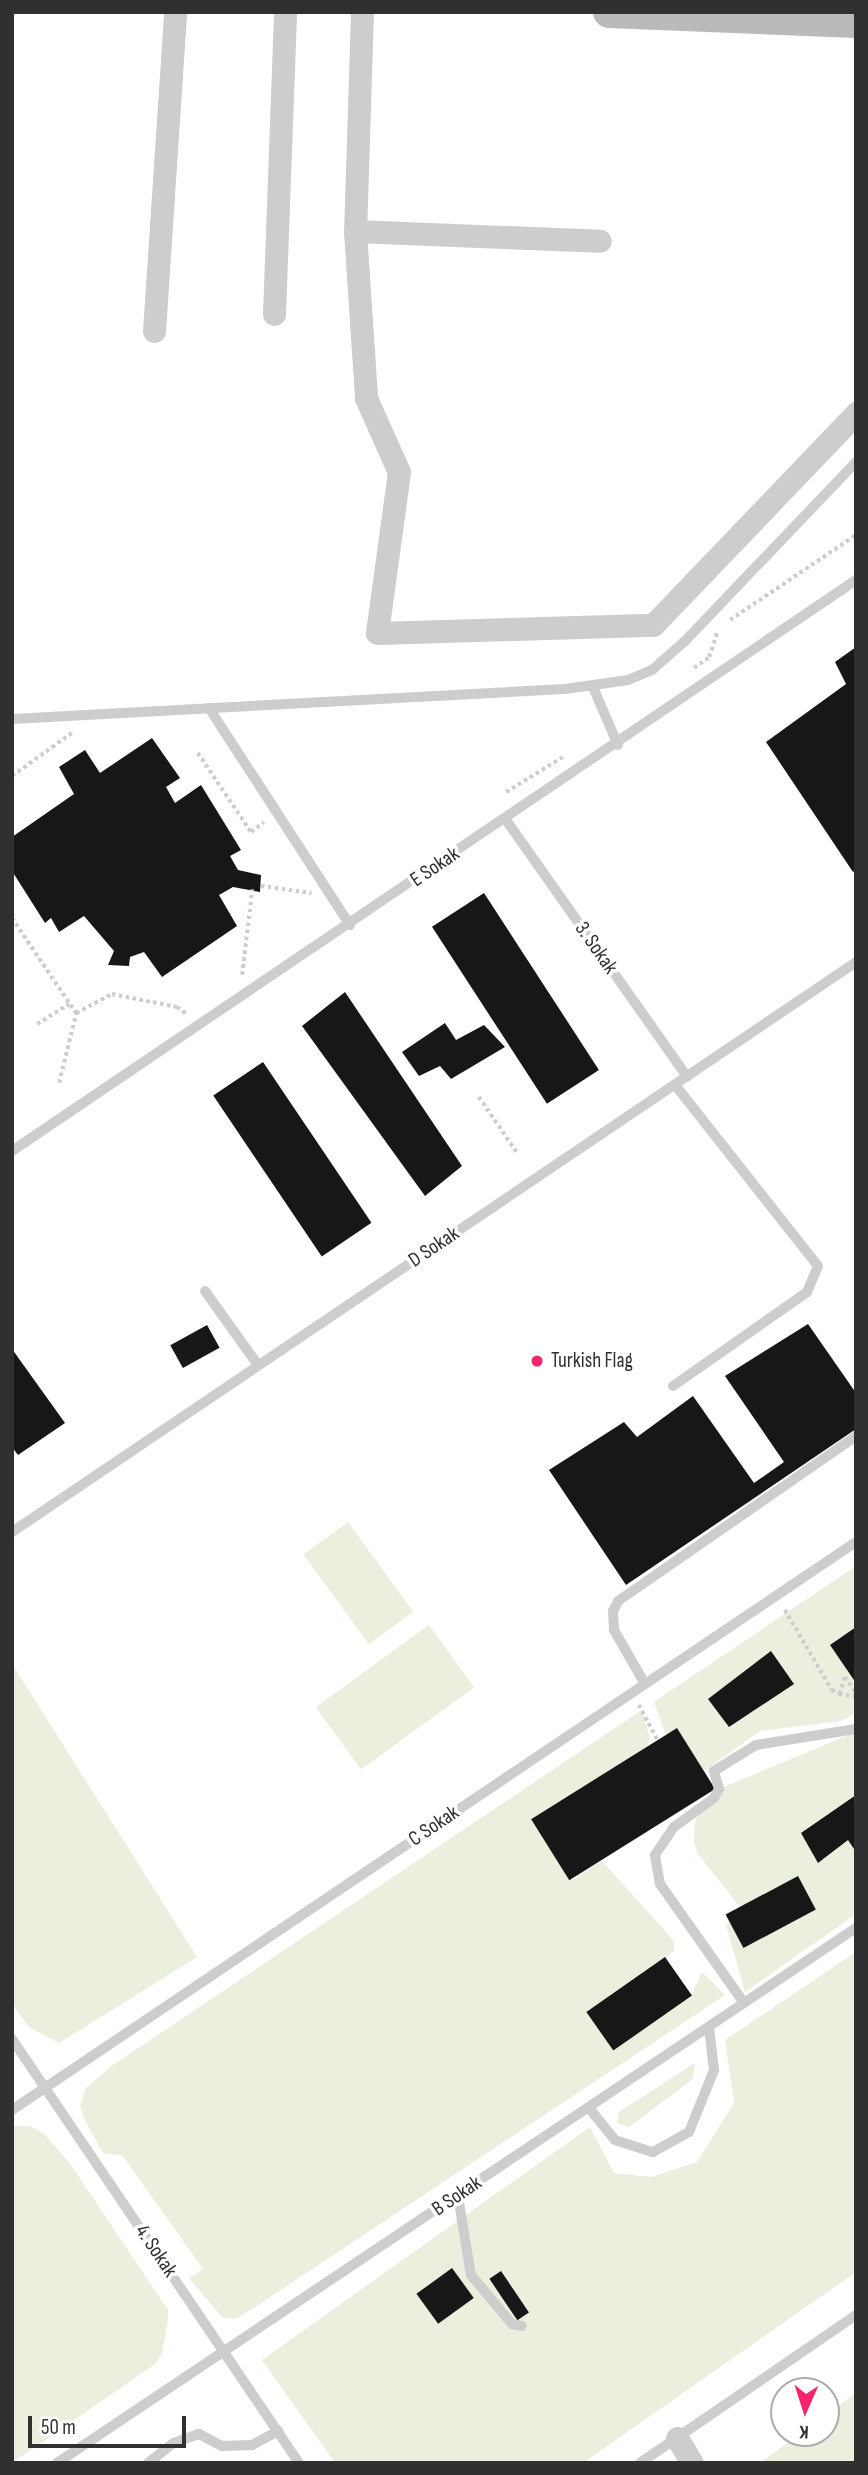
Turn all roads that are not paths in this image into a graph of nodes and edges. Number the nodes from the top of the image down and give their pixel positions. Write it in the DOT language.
graph roads {
  1 [pos="175,12"];
  2 [pos="285,12"];
  3 [pos="362,12"];
  4 [pos="610,12"];
  5 [pos="842,19"];
  6 [pos="355,231"];
  7 [pos="600,241"];
  8 [pos="274,314"];
  9 [pos="154,331"];
  10 [pos="856,414"];
  11 [pos="856,462"];
  12 [pos="856,580"];
  13 [pos="593,687"];
  14 [pos="209,708"];
  15 [pos="12,719"];
  16 [pos="618,745"];
  17 [pos="506,820"];
  18 [pos="350,925"];
  19 [pos="856,962"];
  20 [pos="687,1077"];
  21 [pos="676,1085"];
  22 [pos="12,1152"];
  23 [pos="205,1291"];
  24 [pos="258,1365"];
  25 [pos="673,1386"];
  26 [pos="856,1436"];
  27 [pos="12,1532"];
  28 [pos="856,1542"];
  29 [pos="646,1684"];
  30 [pos="856,1729"];
  31 [pos="856,1928"];
  32 [pos="744,2003"];
  33 [pos="709,2028"];
  34 [pos="12,2039"];
  35 [pos="46,2088"];
  36 [pos="589,2108"];
  37 [pos="12,2110"];
  38 [pos="458,2196"];
  39 [pos="856,2315"];
  40 [pos="522,2326"];
  41 [pos="225,2353"];
  42 [pos="278,2431"];
  43 [pos="677,2438"];
  44 [pos="58,2462"];
  45 [pos="148,2463"];
  46 [pos="299,2463"];
  47 [pos="640,2463"];
  48 [pos="692,2463"];
  1 -- 9 [label="street"];
  2 -- 8 [label="street"];
  3 -- 6 [label="street"];
  4 -- 5 [label="main road"];
  6 -- 7 [label="street"];
  6 -- 10 [label="street"];
  11 -- 13 [label="lane"];
  12 -- 16 [label="lane, E Sokak"];
  13 -- 14 [label="lane"];
  13 -- 16 [label="lane"];
  14 -- 15 [label="lane"];
  14 -- 18 [label="lane"];
  16 -- 17 [label="lane, E Sokak"];
  17 -- 18 [label="lane, E Sokak"];
  17 -- 20 [label="lane, 3. Sokak"];
  18 -- 22 [label="lane, E Sokak"];
  19 -- 20 [label="lane, D Sokak"];
  20 -- 21 [label="lane, D Sokak"];
  21 -- 24 [label="lane, D Sokak"];
  21 -- 25 [label="lane"];
  23 -- 24 [label="lane"];
  24 -- 27 [label="lane, D Sokak"];
  26 -- 29 [label="lane"];
  28 -- 29 [label="lane, C Sokak"];
  29 -- 35 [label="lane, C Sokak"];
  30 -- 32 [label="lane"];
  31 -- 32 [label="lane, B Sokak"];
  32 -- 33 [label="lane, B Sokak"];
  33 -- 36 [label="lane, B Sokak"];
  33 -- 36 [label="lane"];
  34 -- 35 [label="lane, 4. Sokak"];
  35 -- 37 [label="lane, C Sokak"];
  35 -- 41 [label="lane, 4. Sokak"];
  36 -- 38 [label="lane, B Sokak"];
  38 -- 40 [label="lane"];
  38 -- 41 [label="lane, B Sokak"];
  39 -- 43 [label="lane"];
  41 -- 42 [label="lane, 4. Sokak"];
  41 -- 44 [label="lane, B Sokak"];
  42 -- 45 [label="lane"];
  42 -- 46 [label="lane, 4. Sokak"];
  43 -- 47 [label="lane"];
  43 -- 48 [label="street"];
}
